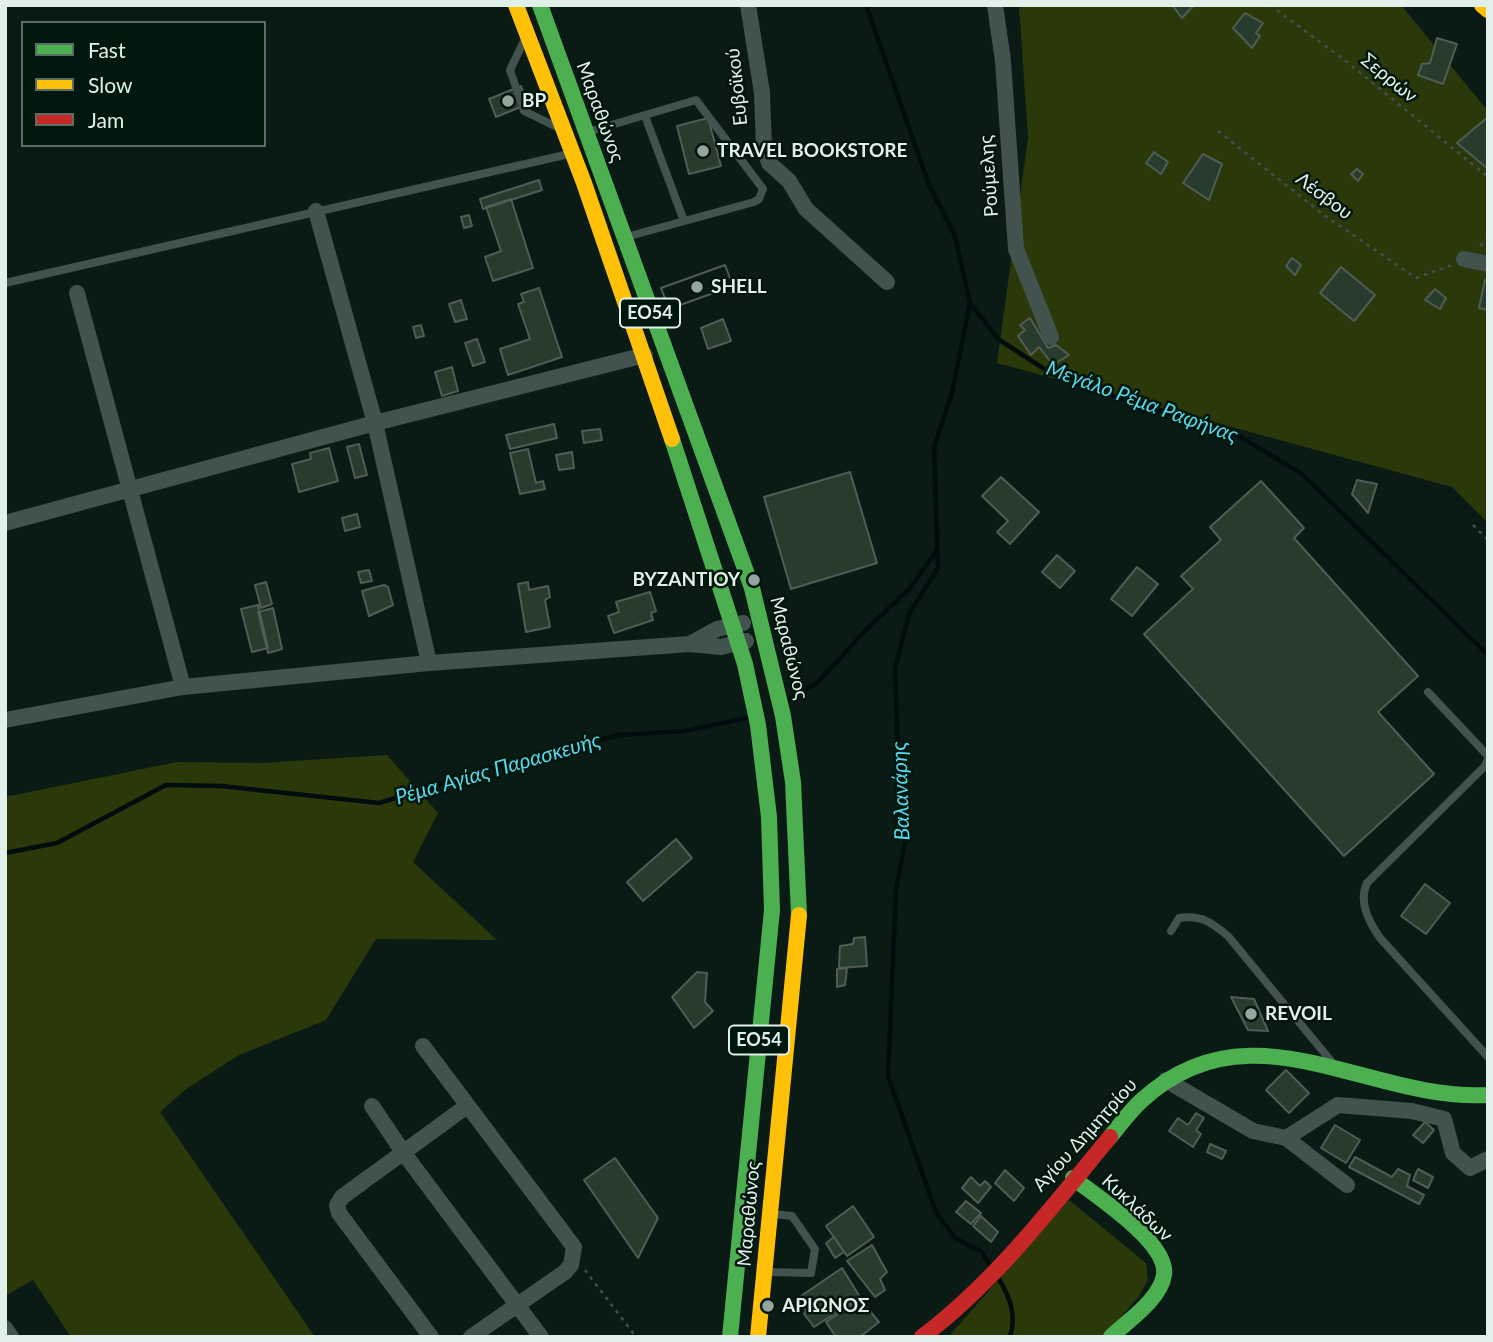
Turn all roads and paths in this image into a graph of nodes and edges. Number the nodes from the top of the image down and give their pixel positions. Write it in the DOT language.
graph roads {
  1 [pos="516,5"];
  2 [pos="540,5"];
  3 [pos="748,5"];
  4 [pos="995,5"];
  5 [pos="1270,5"];
  6 [pos="1482,5"];
  7 [pos="1488,10"];
  8 [pos="528,34"];
  9 [pos="645,116"];
  10 [pos="563,130"];
  11 [pos="1219,131"];
  12 [pos="585,133"];
  13 [pos="572,153"];
  14 [pos="1488,177"];
  15 [pos="316,211"];
  16 [pos="684,220"];
  17 [pos="623,237"];
  18 [pos="1464,260"];
  19 [pos="1488,264"];
  20 [pos="1416,278"];
  21 [pos="887,282"];
  22 [pos="5,283"];
  23 [pos="77,293"];
  24 [pos="1051,337"];
  25 [pos="645,355"];
  26 [pos="375,423"];
  27 [pos="130,490"];
  28 [pos="5,523"];
  29 [pos="1473,526"];
  30 [pos="1488,540"];
  31 [pos="761,620"];
  32 [pos="734,625"];
  33 [pos="766,636"];
  34 [pos="739,643"];
  35 [pos="690,644"];
  36 [pos="429,663"];
  37 [pos="183,687"];
  38 [pos="1428,692"];
  39 [pos="5,720"];
  40 [pos="1488,757"];
  41 [pos="1171,931"];
  42 [pos="423,1046"];
  43 [pos="1488,1057"];
  44 [pos="1338,1069"];
  45 [pos="1166,1080"];
  46 [pos="1488,1095"];
  47 [pos="372,1106"];
  48 [pos="467,1106"];
  49 [pos="1286,1138"];
  50 [pos="403,1152"];
  51 [pos="1488,1159"];
  52 [pos="1073,1178"];
  53 [pos="1347,1185"];
  54 [pos="770,1214"];
  55 [pos="574,1256"];
  56 [pos="764,1272"];
  57 [pos="519,1305"];
  58 [pos="5,1328"];
  59 [pos="11,1337"];
  60 [pos="431,1337"];
  61 [pos="471,1337"];
  62 [pos="541,1337"];
  63 [pos="636,1337"];
  64 [pos="730,1337"];
  65 [pos="758,1337"];
  66 [pos="922,1337"];
  67 [pos="1111,1337"];
  1 -- 8 [label="main road, Μαραθώνος / ΕΟ54"];
  2 -- 12 [label="main road, Μαραθώνος / ΕΟ54"];
  3 -- 21 [label="street, Ευβοϊκού"];
  4 -- 24 [label="street, Ρούμελης"];
  5 -- 14 [label="path, Σερρών"];
  6 -- 7 [label="main road"];
  8 -- 10 [label="main road, Μαραθώνος / ΕΟ54"];
  8 -- 10 [label="lane"];
  9 -- 12 [label="lane"];
  9 -- 16 [label="lane"];
  9 -- 16 [label="lane"];
  10 -- 13 [label="main road, Μαραθώνος / ΕΟ54"];
  11 -- 20 [label="path, Λέσβου"];
  12 -- 17 [label="main road, Μαραθώνος / ΕΟ54"];
  13 -- 15 [label="lane"];
  13 -- 25 [label="main road, Μαραθώνος / ΕΟ54"];
  15 -- 22 [label="lane"];
  15 -- 26 [label="street"];
  16 -- 17 [label="lane"];
  17 -- 31 [label="main road, Μαραθώνος / ΕΟ54"];
  18 -- 19 [label="street"];
  23 -- 27 [label="street"];
  25 -- 26 [label="street"];
  25 -- 32 [label="main road, Μαραθώνος / ΕΟ54"];
  26 -- 27 [label="street"];
  26 -- 36 [label="street"];
  27 -- 28 [label="street"];
  27 -- 37 [label="street"];
  29 -- 30 [label="path"];
  31 -- 32 [label="street"];
  31 -- 33 [label="main road, Μαραθώνος / ΕΟ54"];
  32 -- 34 [label="main road, Μαραθώνος / ΕΟ54"];
  32 -- 35 [label="street"];
  33 -- 34 [label="street"];
  33 -- 54 [label="main road, Μαραθώνος / ΕΟ54"];
  34 -- 35 [label="street"];
  34 -- 64 [label="main road, Μαραθώνος / ΕΟ54"];
  35 -- 36 [label="street"];
  36 -- 37 [label="street"];
  37 -- 39 [label="street"];
  38 -- 40 [label="lane"];
  40 -- 43 [label="lane"];
  41 -- 44 [label="lane"];
  42 -- 48 [label="street"];
  44 -- 45 [label="main road, Αγίου Δημητρίου"];
  44 -- 46 [label="main road, Αγίου Δημητρίου"];
  45 -- 49 [label="street"];
  45 -- 52 [label="main road, Αγίου Δημητρίου"];
  47 -- 50 [label="street"];
  48 -- 50 [label="street"];
  48 -- 55 [label="street"];
  49 -- 51 [label="street"];
  49 -- 53 [label="street"];
  50 -- 57 [label="street"];
  50 -- 60 [label="street"];
  52 -- 66 [label="main road, Αγίου Δημητρίου"];
  52 -- 67 [label="main road, Κυκλάδων"];
  54 -- 56 [label="main road, Μαραθώνος / ΕΟ54"];
  54 -- 56 [label="lane"];
  55 -- 57 [label="street"];
  55 -- 63 [label="path"];
  56 -- 65 [label="main road, Μαραθώνος / ΕΟ54"];
  57 -- 61 [label="street"];
  57 -- 62 [label="street"];
  58 -- 59 [label="street"];
}
